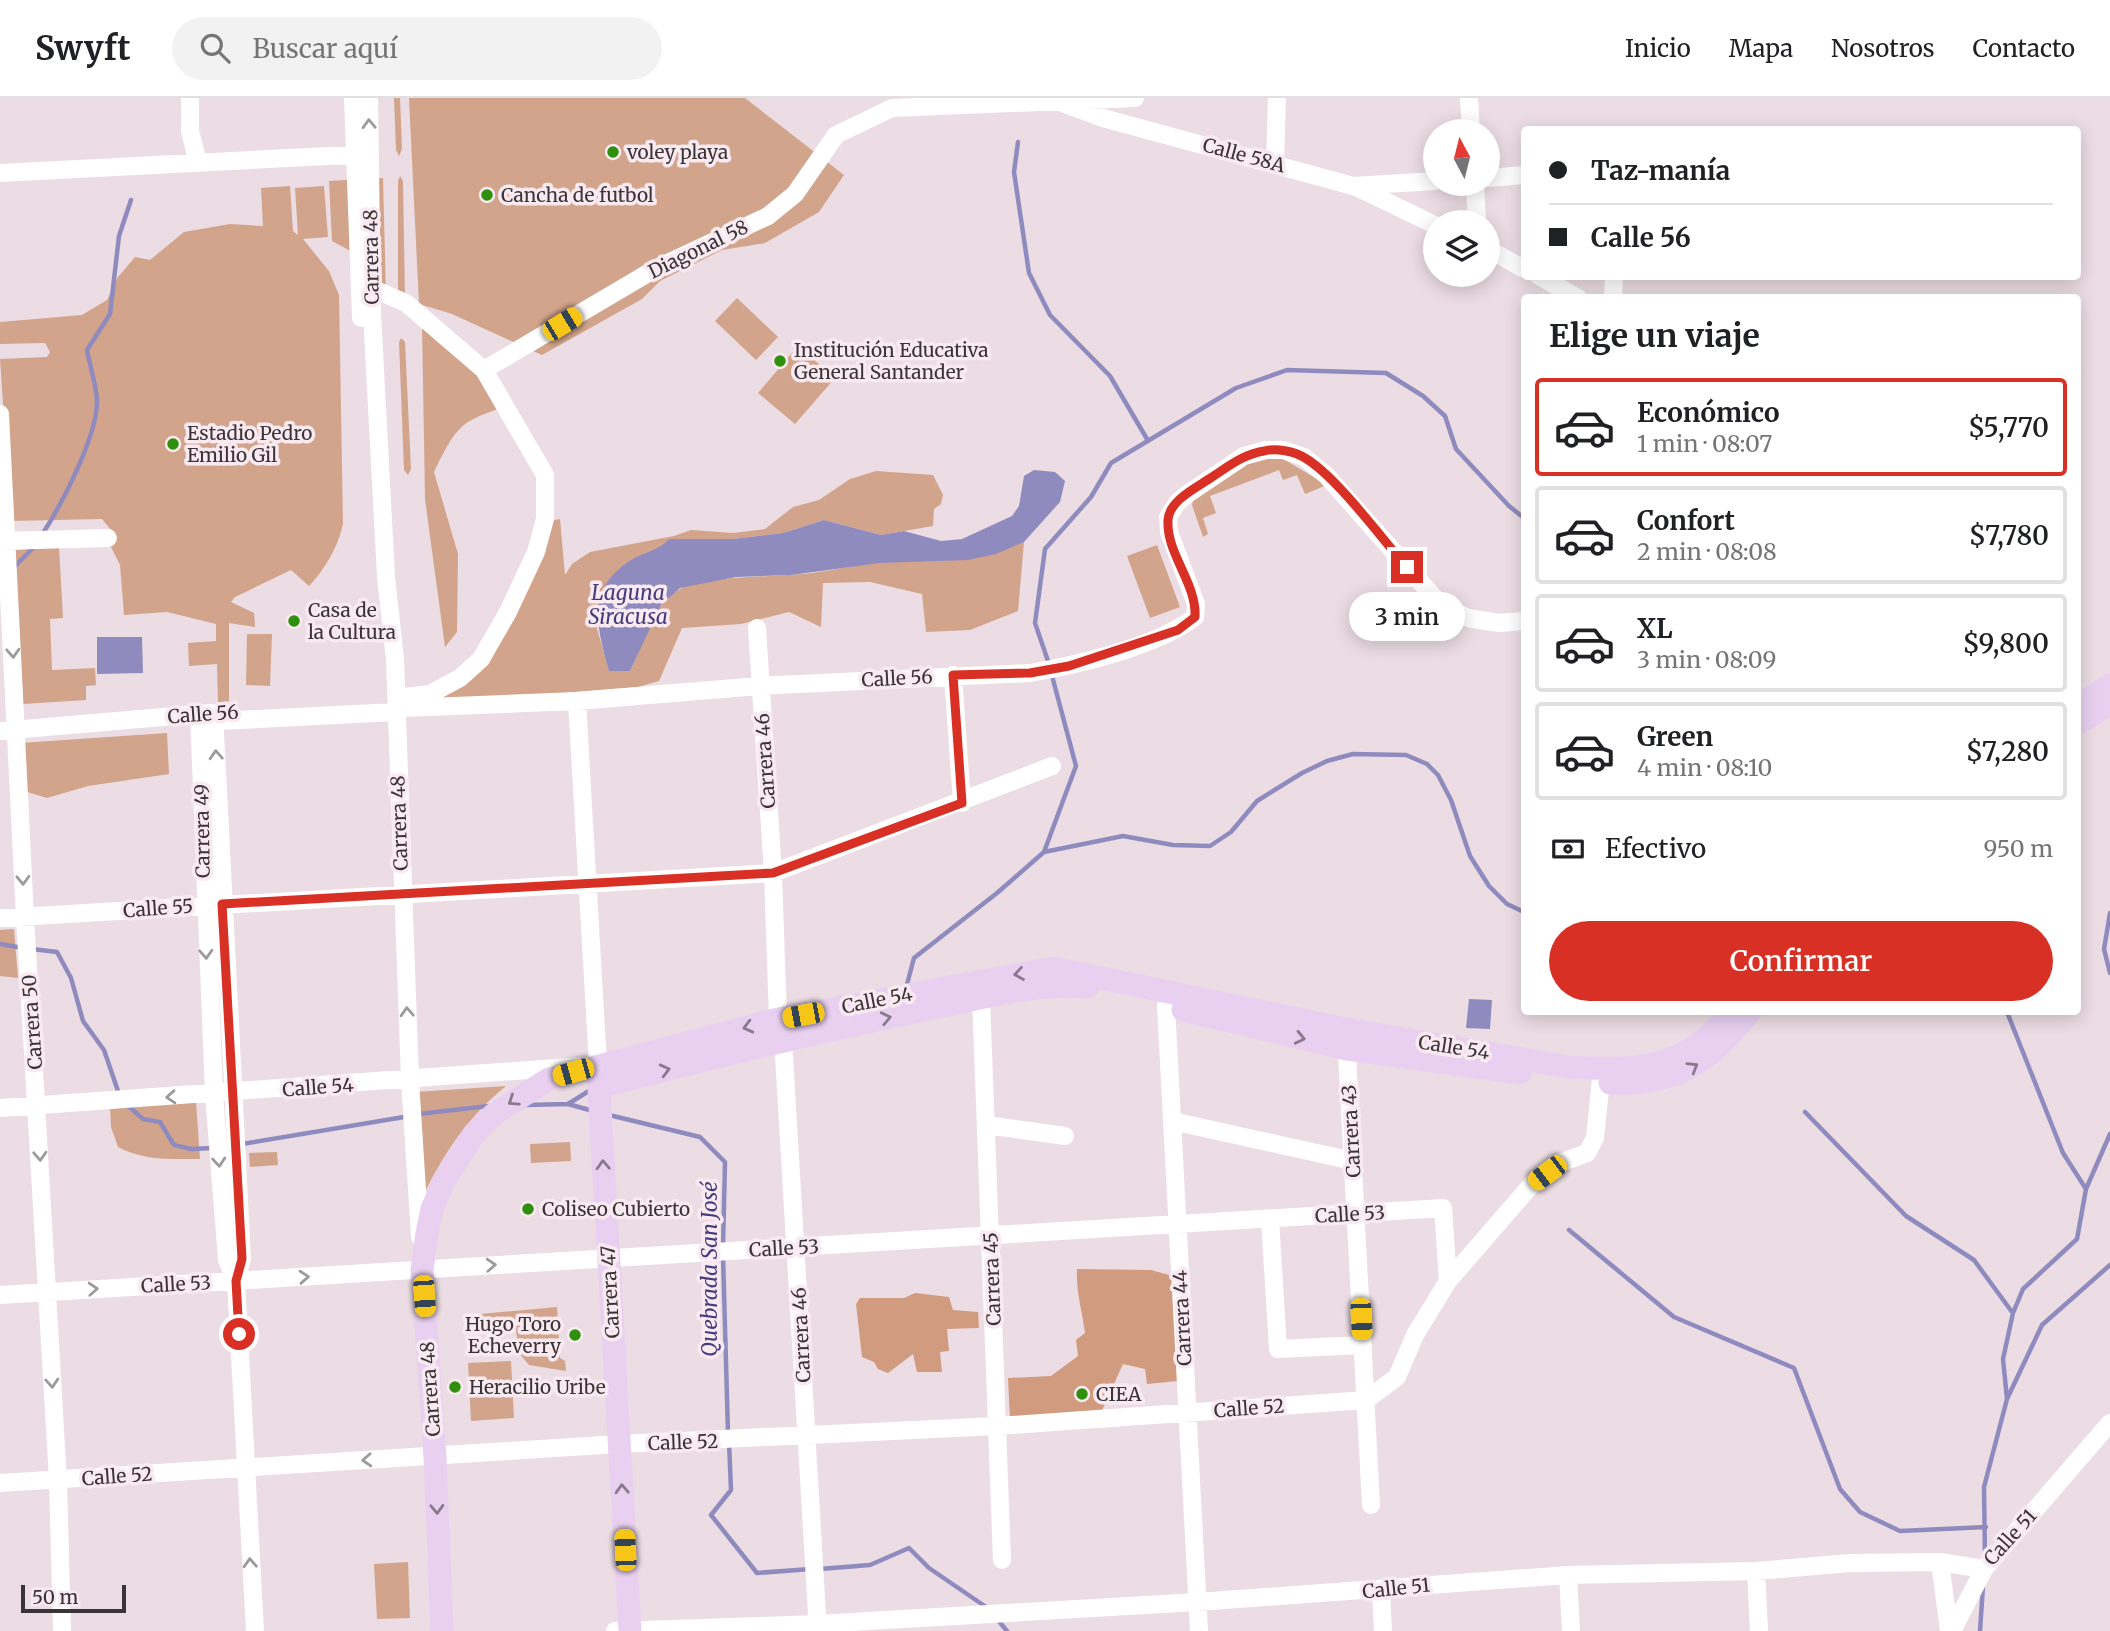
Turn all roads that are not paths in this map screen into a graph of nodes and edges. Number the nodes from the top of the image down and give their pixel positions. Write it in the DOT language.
graph roads {
  1 [pos="190,98"];
  2 [pos="353,98"];
  3 [pos="369,98"];
  4 [pos="1135,98"];
  5 [pos="1276,98"];
  6 [pos="1469,98"];
  7 [pos="1057,102"];
  8 [pos="892,103"];
  9 [pos="1470,119"];
  10 [pos="363,154"];
  11 [pos="198,163"];
  12 [pos="1275,163"];
  13 [pos="0,173"];
  14 [pos="1521,175"];
  15 [pos="1500,177"];
  16 [pos="1423,182"];
  17 [pos="1353,186"];
  18 [pos="1423,219"];
  19 [pos="1500,256"];
  20 [pos="1521,267"];
  21 [pos="1546,280"];
  22 [pos="365,285"];
  23 [pos="1571,294"];
  24 [pos="484,370"];
  25 [pos="0,414"];
  26 [pos="108,538"];
  27 [pos="4,541"];
  28 [pos="1521,621"];
  29 [pos="757,628"];
  30 [pos="953,675"];
  31 [pos="2110,685"];
  32 [pos="759,686"];
  33 [pos="577,701"];
  34 [pos="393,703"];
  35 [pos="2110,704"];
  36 [pos="2081,716"];
  37 [pos="206,717"];
  38 [pos="2081,718"];
  39 [pos="9,730"];
  40 [pos="1052,766"];
  41 [pos="962,803"];
  42 [pos="773,873"];
  43 [pos="587,886"];
  44 [pos="402,896"];
  45 [pos="213,905"];
  46 [pos="25,917"];
  47 [pos="0,919"];
  48 [pos="981,998"];
  49 [pos="1166,1006"];
  50 [pos="1729,1015"];
  51 [pos="1747,1015"];
  52 [pos="781,1030"];
  53 [pos="1346,1040"];
  54 [pos="598,1076"];
  55 [pos="1601,1076"];
  56 [pos="410,1080"];
  57 [pos="233,1092"];
  58 [pos="214,1094"];
  59 [pos="38,1106"];
  60 [pos="0,1108"];
  61 [pos="1172,1121"];
  62 [pos="986,1125"];
  63 [pos="1065,1136"];
  64 [pos="1353,1161"];
  65 [pos="1356,1213"];
  66 [pos="1270,1219"];
  67 [pos="1178,1224"];
  68 [pos="990,1236"];
  69 [pos="796,1247"];
  70 [pos="608,1258"];
  71 [pos="422,1270"];
  72 [pos="236,1281"];
  73 [pos="1448,1281"];
  74 [pos="46,1292"];
  75 [pos="0,1295"];
  76 [pos="1363,1345"];
  77 [pos="1366,1400"];
  78 [pos="1187,1413"];
  79 [pos="2110,1423"];
  80 [pos="997,1426"];
  81 [pos="807,1437"];
  82 [pos="619,1444"];
  83 [pos="435,1457"];
  84 [pos="245,1466"];
  85 [pos="58,1480"];
  86 [pos="0,1483"];
  87 [pos="1371,1505"];
  88 [pos="1002,1560"];
  89 [pos="1940,1562"];
  90 [pos="1984,1569"];
  91 [pos="1756,1572"];
  92 [pos="1568,1575"];
  93 [pos="1381,1591"];
  94 [pos="1197,1602"];
  95 [pos="1005,1622"];
  96 [pos="818,1628"];
  97 [pos="61,1631"];
  98 [pos="254,1631"];
  99 [pos="442,1631"];
  100 [pos="625,1631"];
  101 [pos="1199,1631"];
  102 [pos="1383,1631"];
  103 [pos="1571,1631"];
  104 [pos="1759,1631"];
  105 [pos="1950,1631"];
  1 -- 11 [label="street"];
  2 -- 10 [label="street, Carrera 48"];
  10 -- 3 [label="street, Carrera 48, one-way"];
  4 -- 7 [label="street"];
  5 -- 12 [label="street"];
  6 -- 9 [label="street"];
  7 -- 8 [label="street"];
  7 -- 12 [label="street, Calle 58A"];
  8 -- 24 [label="street, Diagonal 58"];
  10 -- 11 [label="street"];
  10 -- 22 [label="street, Carrera 48"];
  11 -- 13 [label="street"];
  12 -- 17 [label="street, Calle 58A"];
  14 -- 15 [label="street"];
  16 -- 17 [label="street, Calle 58A"];
  17 -- 18 [label="street"];
  19 -- 20 [label="street"];
  21 -- 23 [label="street"];
  22 -- 24 [label="street"];
  22 -- 34 [label="street, Carrera 48"];
  24 -- 34 [label="street"];
  25 -- 27 [label="street, Carrera 50"];
  26 -- 27 [label="street"];
  27 -- 39 [label="street, Carrera 50, one-way"];
  28 -- 30 [label="street, Calle 56"];
  29 -- 32 [label="street, Carrera 46"];
  30 -- 32 [label="street, Calle 56"];
  30 -- 41 [label="street"];
  31 -- 36 [label="main road"];
  32 -- 33 [label="street, Calle 56"];
  32 -- 42 [label="street, Carrera 46"];
  33 -- 34 [label="street, Calle 56"];
  33 -- 43 [label="street, Carrera 47"];
  34 -- 37 [label="street, Calle 56"];
  34 -- 44 [label="street, Carrera 48"];
  35 -- 38 [label="main road"];
  37 -- 39 [label="street, Calle 56"];
  37 -- 45 [label="street, Carrera 49"];
  39 -- 46 [label="street, Carrera 50, one-way"];
  40 -- 41 [label="street, Calle 55"];
  41 -- 42 [label="street, Calle 55"];
  42 -- 43 [label="street, Calle 55"];
  42 -- 52 [label="street, Carrera 46"];
  43 -- 44 [label="street, Calle 55"];
  43 -- 54 [label="street, Carrera 47"];
  44 -- 45 [label="street, Calle 55"];
  56 -- 44 [label="street, Carrera 48, one-way"];
  45 -- 46 [label="street, Calle 55"];
  45 -- 57 [label="street, Carrera 49"];
  45 -- 58 [label="street, Carrera 49, one-way"];
  46 -- 47 [label="street, Calle 55"];
  46 -- 59 [label="street, Carrera 50"];
  48 -- 49 [label="main road, Calle 54"];
  52 -- 48 [label="main road, Calle 54, one-way"];
  48 -- 62 [label="street, Carrera 45"];
  49 -- 53 [label="main road, Calle 54, one-way"];
  49 -- 61 [label="street, Carrera 44"];
  50 -- 55 [label="main road, Calle 54"];
  55 -- 51 [label="main road, Calle 54, one-way"];
  53 -- 52 [label="main road, Calle 54, one-way"];
  52 -- 54 [label="main road, Calle 54"];
  52 -- 69 [label="street, Carrera 46"];
  53 -- 55 [label="main road, Calle 54"];
  53 -- 64 [label="street, Carrera 43"];
  54 -- 56 [label="street, Calle 54"];
  70 -- 54 [label="main road, Carrera 47, one-way"];
  54 -- 71 [label="main road, one-way"];
  55 -- 73 [label="street"];
  56 -- 57 [label="street, Calle 54"];
  56 -- 71 [label="street, Carrera 48"];
  57 -- 58 [label="street, Calle 54"];
  57 -- 72 [label="street, Carrera 49"];
  58 -- 59 [label="street, Calle 54, one-way"];
  58 -- 72 [label="street, Carrera 49, one-way"];
  59 -- 60 [label="street, Calle 54"];
  59 -- 74 [label="street, Carrera 50, one-way"];
  61 -- 64 [label="street"];
  61 -- 67 [label="street, Carrera 44"];
  62 -- 63 [label="street"];
  62 -- 68 [label="street, Carrera 45"];
  64 -- 65 [label="street, Carrera 43"];
  65 -- 66 [label="street, Calle 53"];
  65 -- 73 [label="street, Calle 53"];
  65 -- 76 [label="street, Carrera 43"];
  66 -- 67 [label="street, Calle 53"];
  66 -- 76 [label="street"];
  67 -- 68 [label="street, Calle 53"];
  67 -- 78 [label="street, Carrera 44"];
  68 -- 69 [label="street, Calle 53"];
  68 -- 80 [label="street, Carrera 45"];
  69 -- 70 [label="street, Calle 53"];
  69 -- 81 [label="street, Carrera 46"];
  71 -- 70 [label="street, Calle 53, one-way"];
  70 -- 82 [label="main road, Carrera 47"];
  72 -- 71 [label="street, Calle 53, one-way"];
  71 -- 83 [label="main road, Carrera 48"];
  74 -- 72 [label="street, Calle 53, one-way"];
  72 -- 84 [label="street, Carrera 49"];
  73 -- 77 [label="street"];
  74 -- 75 [label="street, Calle 53"];
  74 -- 85 [label="street, Carrera 50, one-way"];
  76 -- 77 [label="street, Carrera 43"];
  77 -- 78 [label="street, Calle 52"];
  77 -- 87 [label="street, Carrera 43"];
  78 -- 80 [label="street, Calle 52"];
  78 -- 94 [label="street, Carrera 44"];
  79 -- 90 [label="street, Calle 51"];
  80 -- 81 [label="street, Calle 52"];
  80 -- 88 [label="street, Carrera 45"];
  81 -- 82 [label="street, Calle 52"];
  81 -- 96 [label="street, Carrera 46"];
  82 -- 83 [label="street, Calle 52"];
  100 -- 82 [label="main road, Carrera 47, one-way"];
  83 -- 84 [label="street, Calle 52, one-way"];
  83 -- 99 [label="main road, Carrera 48, one-way"];
  84 -- 85 [label="street, Calle 52"];
  98 -- 84 [label="street, Carrera 49, one-way"];
  85 -- 86 [label="street, Calle 52"];
  85 -- 97 [label="street, Carrera 50"];
  89 -- 90 [label="street, Calle 51"];
  89 -- 91 [label="street, Calle 51"];
  89 -- 105 [label="street"];
  90 -- 105 [label="street"];
  91 -- 92 [label="street, Calle 51"];
  91 -- 104 [label="street"];
  92 -- 93 [label="street, Calle 51"];
  92 -- 103 [label="street"];
  93 -- 94 [label="street, Calle 51"];
  93 -- 102 [label="street"];
  94 -- 95 [label="street, Calle 51"];
  94 -- 101 [label="street, Carrera 44"];
  95 -- 96 [label="street, Calle 51"];
  96 -- 100 [label="street, Calle 51"];
}
